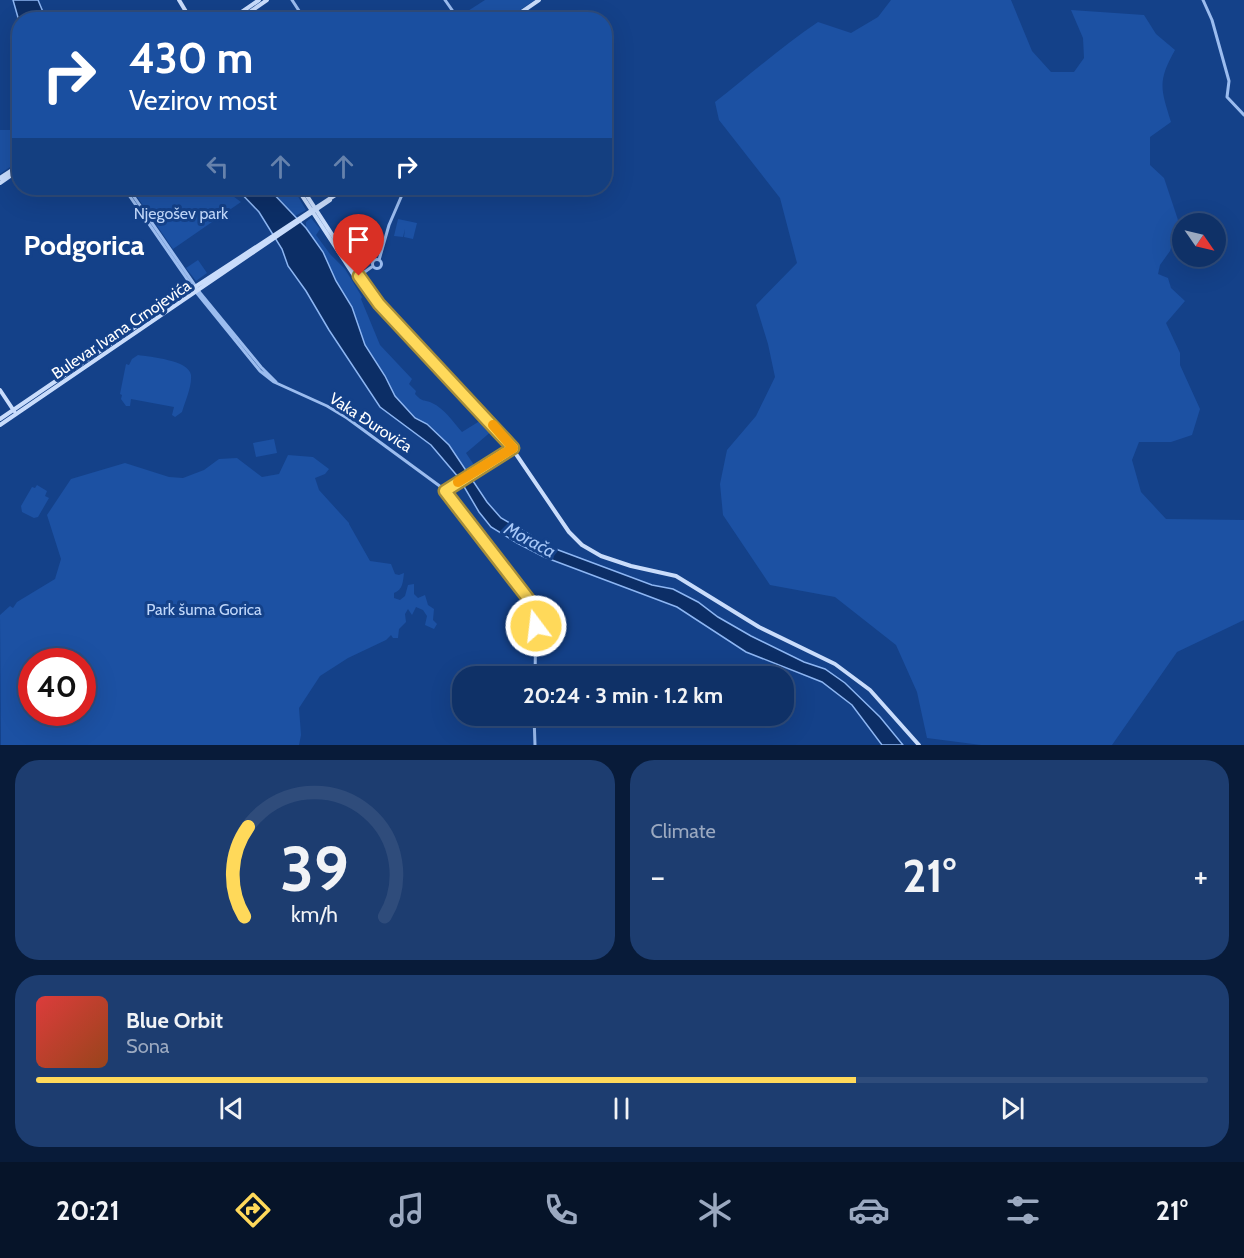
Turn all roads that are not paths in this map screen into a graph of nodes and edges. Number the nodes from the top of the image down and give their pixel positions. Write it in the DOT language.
graph roads {
  1 [pos="258,0"];
  2 [pos="267,0"];
  3 [pos="539,0"];
  4 [pos="1203,0"];
  5 [pos="241,12"];
  6 [pos="250,12"];
  7 [pos="522,12"];
  8 [pos="1244,115"];
  9 [pos="131,195"];
  10 [pos="303,195"];
  11 [pos="306,195"];
  12 [pos="335,195"];
  13 [pos="402,195"];
  14 [pos="314,209"];
  15 [pos="379,260"];
  16 [pos="374,266"];
  17 [pos="357,277"];
  18 [pos="196,289"];
  19 [pos="0,390"];
  20 [pos="15,412"];
  21 [pos="0,419"];
  22 [pos="0,425"];
  23 [pos="505,440"];
  24 [pos="513,450"];
  25 [pos="503,454"];
  26 [pos="445,491"];
  27 [pos="535,666"];
  28 [pos="534,726"];
  29 [pos="535,745"];
  30 [pos="919,745"];
  1 -- 5 [label="main road"];
  2 -- 6 [label="main road"];
  3 -- 7 [label="main road"];
  4 -- 8 [label="street"];
  9 -- 18 [label="street, Vaka Đurovića"];
  10 -- 14 [label="main road"];
  11 -- 14 [label="main road"];
  12 -- 14 [label="main road, Bulevar Ivana Crnojevića"];
  13 -- 15 [label="street"];
  14 -- 17 [label="main road"];
  14 -- 18 [label="main road, Bulevar Ivana Crnojevića"];
  15 -- 16 [label="street"];
  15 -- 16 [label="street"];
  16 -- 17 [label="street"];
  17 -- 23 [label="main road"];
  17 -- 23 [label="main road"];
  18 -- 20 [label="main road, Bulevar Ivana Crnojevića"];
  18 -- 26 [label="street, Vaka Đurovića"];
  19 -- 20 [label="main road"];
  20 -- 21 [label="main road, Bulevar Ivana Crnojevića"];
  20 -- 22 [label="main road, Bulevar Ivana Crnojevića"];
  23 -- 24 [label="main road"];
  23 -- 25 [label="main road"];
  24 -- 25 [label="street"];
  24 -- 30 [label="main road"];
  25 -- 26 [label="street"];
  26 -- 27 [label="street, Vaka Đurovića"];
  28 -- 29 [label="street"];
}
